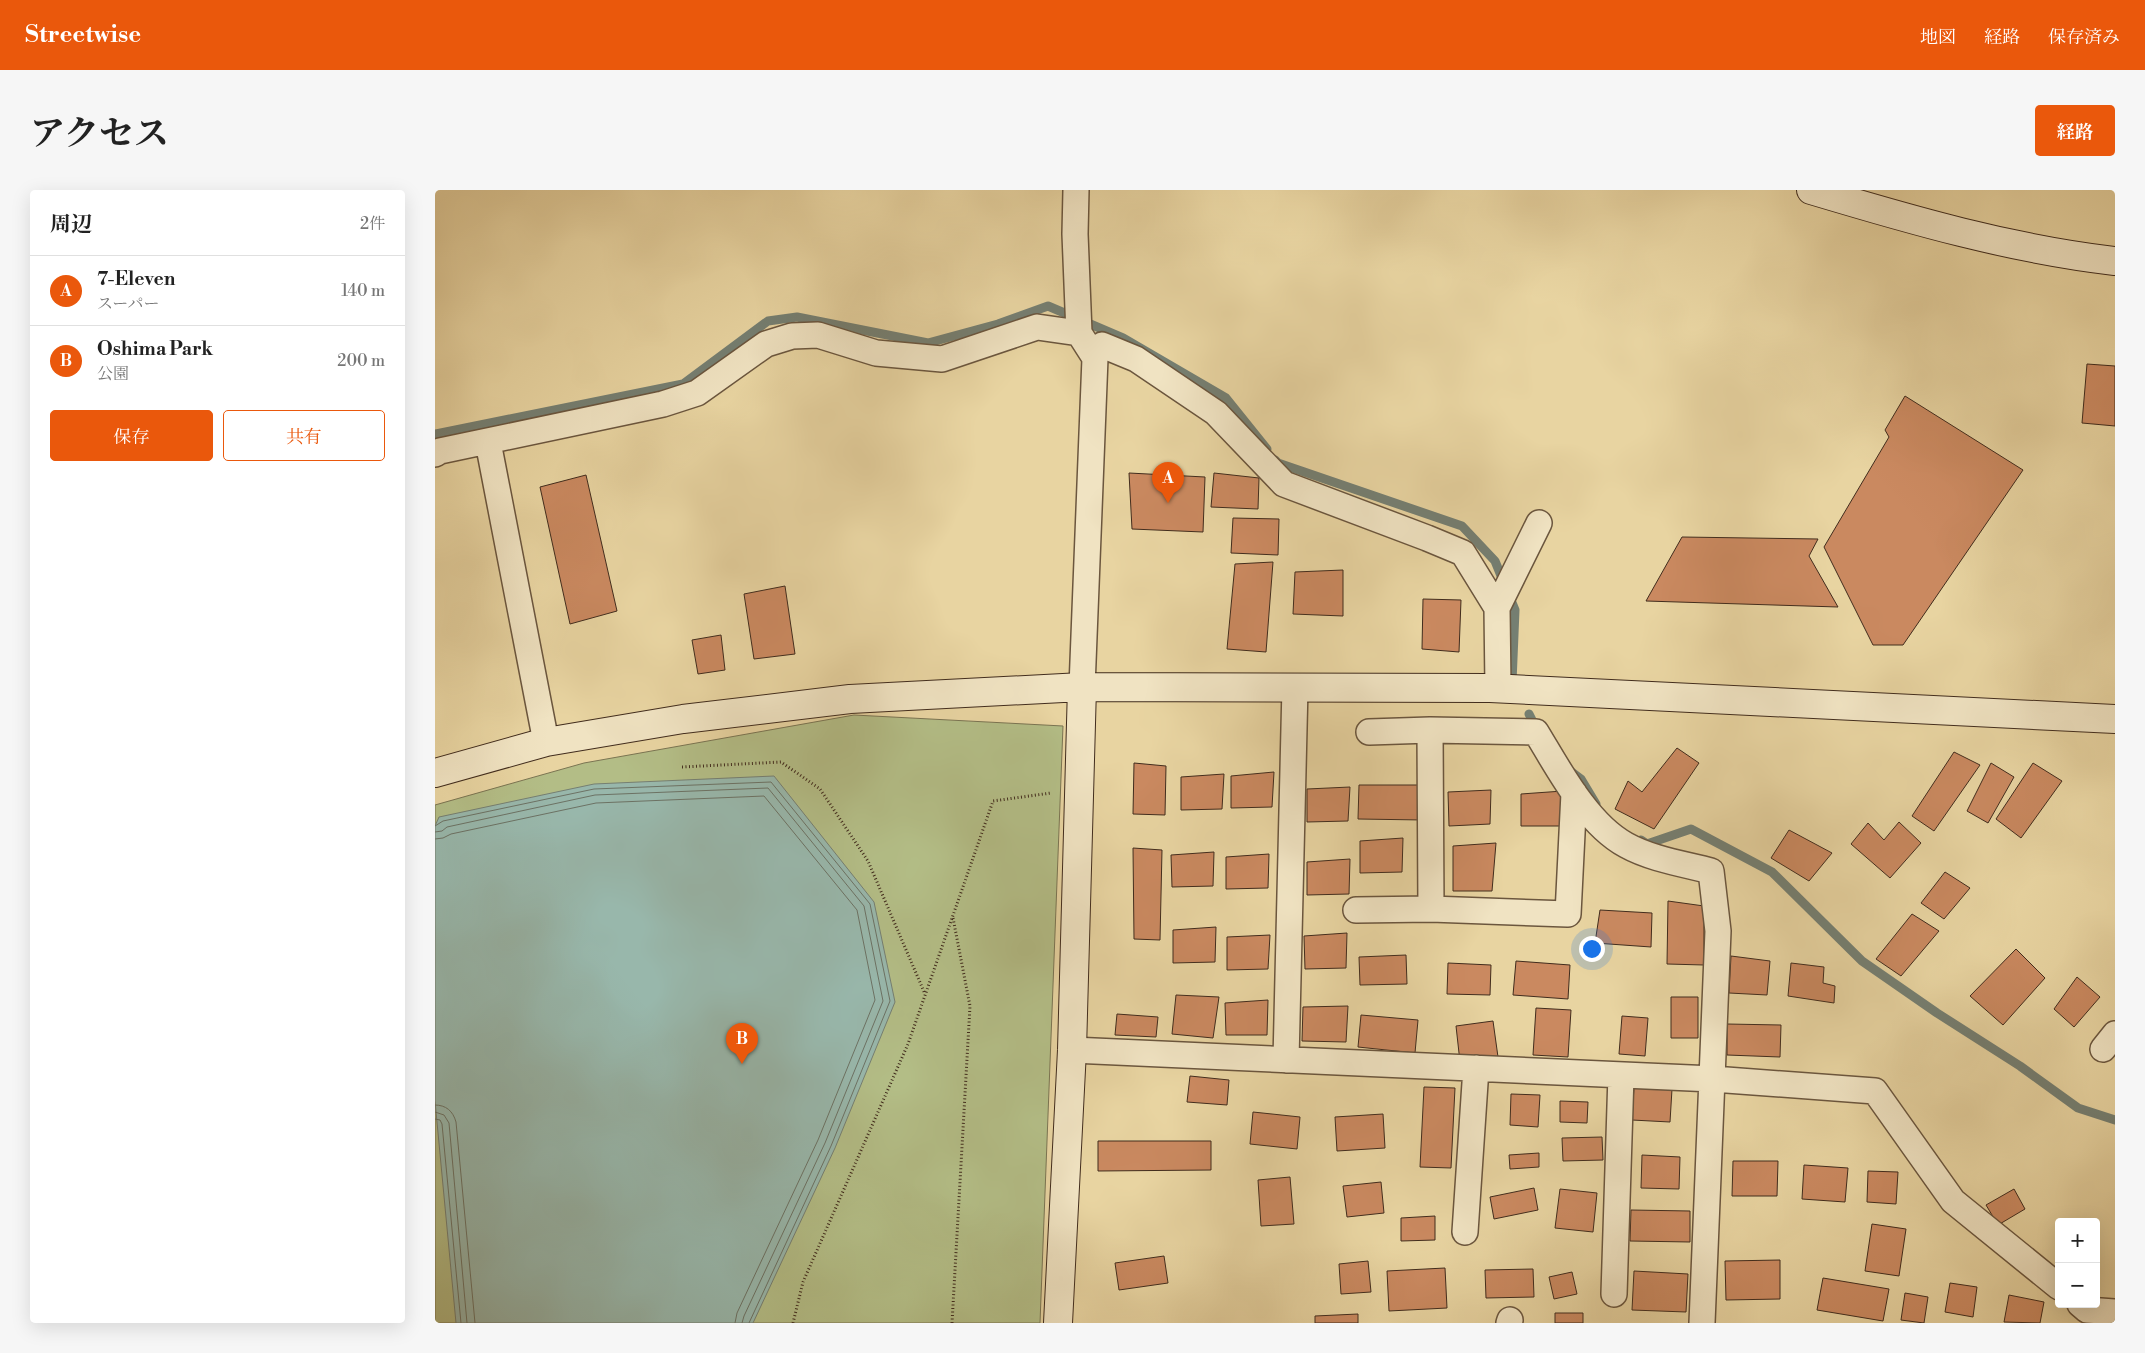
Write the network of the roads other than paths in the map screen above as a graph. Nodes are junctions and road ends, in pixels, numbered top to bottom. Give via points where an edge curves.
1 (1076, 190) edge
2 (1811, 190) edge
3 (2115, 260) edge
4 (1083, 339) junction
5 (488, 442) junction
6 (435, 454) edge
7 (1539, 523) dead end
8 (1497, 607) junction
9 (1082, 687) junction
10 (1295, 687) junction
11 (1498, 688) junction
12 (2115, 719) edge
13 (1430, 730) junction
14 (1369, 732) dead end
15 (546, 742) junction
16 (435, 773) edge
17 (1574, 794) junction
18 (1431, 909) junction
19 (1356, 910) dead end
20 (1072, 1050) junction
21 (1286, 1060) junction
22 (1476, 1068) junction
23 (1621, 1075) junction
24 (1713, 1079) junction
25 (1465, 1232) dead end
26 (2055, 1285) edge
27 (1614, 1294) dead end
28 (2085, 1308) edge
29 (2115, 1312) edge
30 (1058, 1323) edge
31 (1702, 1323) edge

1 - 4 street via 1078,299
2 - 3 street via 1992,241
4 - 5 street via 1037,327 942,359 876,353 818,335 792,336 766,344 697,393 663,404
4 - 8 street via 1137,359 1216,413 1284,484 1463,554
4 - 9 street via 1095,358
5 - 6 street
5 - 15 street
7 - 8 street
8 - 11 street
9 - 10 street
9 - 15 street via 850,699 683,719
9 - 20 street
10 - 11 street
10 - 21 street
11 - 12 street
13 - 14 street
13 - 17 street via 1535,732
13 - 18 street
15 - 16 street
17 - 18 street via 1568,914
17 - 24 street via 1607,831 1626,845 1711,871 1718,931
18 - 19 street
20 - 21 street
20 - 30 street
21 - 22 street
22 - 23 street
22 - 25 street
23 - 24 street
23 - 27 street
24 - 26 street via 1875,1091 1953,1201
24 - 31 street
28 - 29 street

